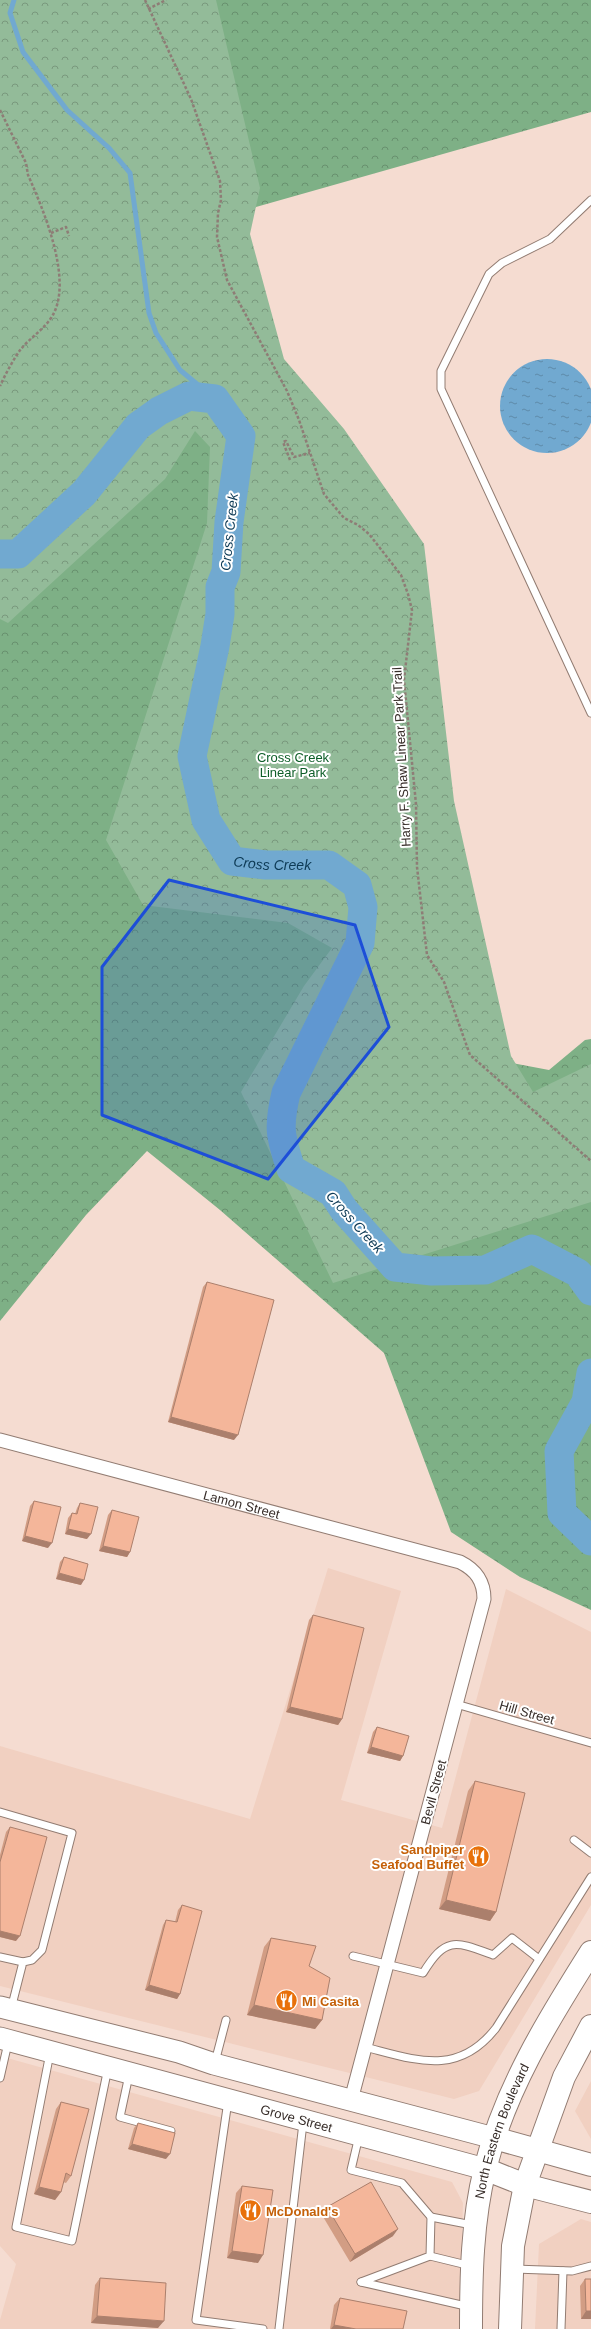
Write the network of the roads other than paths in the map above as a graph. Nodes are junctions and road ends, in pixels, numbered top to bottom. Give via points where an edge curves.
1 (591, 200) edge
2 (591, 713) edge
3 (0, 1440) edge
4 (478, 1576) joint
5 (456, 1704) junction
6 (591, 1743) edge
7 (0, 1812) edge
8 (574, 1840) dead end
9 (591, 1853) edge
10 (591, 1877) edge
11 (591, 1952) edge
12 (353, 1956) dead end
13 (0, 1957) edge
14 (539, 1959) junction
15 (23, 1962) junction
16 (386, 1965) junction
17 (5, 2008) edge
18 (226, 2020) dead end
19 (591, 2026) edge
20 (4, 2039) edge
21 (365, 2046) junction
22 (51, 2051) junction
23 (214, 2064) junction
24 (108, 2067) junction
25 (130, 2073) junction
26 (0, 2078) edge
27 (351, 2100) junction
28 (228, 2101) junction
29 (303, 2121) junction
30 (171, 2131) edge
31 (359, 2136) junction
32 (494, 2138) junction
33 (539, 2151) junction
34 (591, 2165) edge
35 (485, 2169) junction
36 (525, 2185) junction
37 (591, 2202) edge
38 (431, 2217) junction
39 (476, 2225) junction
40 (430, 2256) junction
41 (591, 2266) edge
42 (472, 2267) junction
43 (511, 2269) junction
44 (563, 2271) junction
45 (471, 2307) junction
46 (263, 2329) edge
47 (279, 2329) edge
48 (471, 2329) edge
49 (510, 2329) edge
50 (561, 2329) edge

1 - 2 lane via 550,239 502,264 490,274 441,371 441,389
3 - 4 street, Lamon Street via 460,1562
4 - 5 street, Bevil Street via 484,1587 484,1599
5 - 6 lane, Hill Street
5 - 16 street, Bevil Street
7 - 15 lane via 72,1833 42,1950 32,1960
8 - 9 lane
10 - 14 lane
11 - 32 highway, North Eastern Boulevard via 537,2040 515,2085
12 - 16 lane
13 - 15 lane
14 - 16 lane via 512,1938 493,1955 462,1944 448,1946 434,1954 423,1973
14 - 21 lane via 487,2040 466,2055 452,2060 424,2061
15 - 17 lane
16 - 21 street, Bevil Street
17 - 23 main road via 179,2052
18 - 23 lane
19 - 33 highway via 564,2077
20 - 22 main road, Grove Street
20 - 26 lane
21 - 27 street, Bevil Street
22 - 24 main road, Grove Street
22 - 24 lane via 16,2227 72,2241
23 - 27 main road
24 - 25 main road, Grove Street
25 - 28 main road, Grove Street
25 - 30 lane via 120,2117
27 - 32 main road
28 - 29 main road, Grove Street
28 - 46 lane via 196,2320
29 - 31 main road, Grove Street
29 - 47 lane
31 - 35 main road, Grove Street
31 - 38 lane via 351,2170 402,2183
32 - 33 highway
32 - 35 highway, North Eastern Boulevard
33 - 34 highway
33 - 36 highway
35 - 36 highway, Grove Street
35 - 39 highway, North Eastern Boulevard
36 - 37 highway, Grove Street
36 - 43 highway via 516,2224
38 - 39 lane
38 - 40 lane
39 - 42 highway, North Eastern Boulevard
40 - 42 lane
40 - 45 lane via 361,2282
41 - 44 lane
42 - 45 highway, North Eastern Boulevard
43 - 44 lane
43 - 49 highway
44 - 50 lane
45 - 48 highway, North Eastern Boulevard

